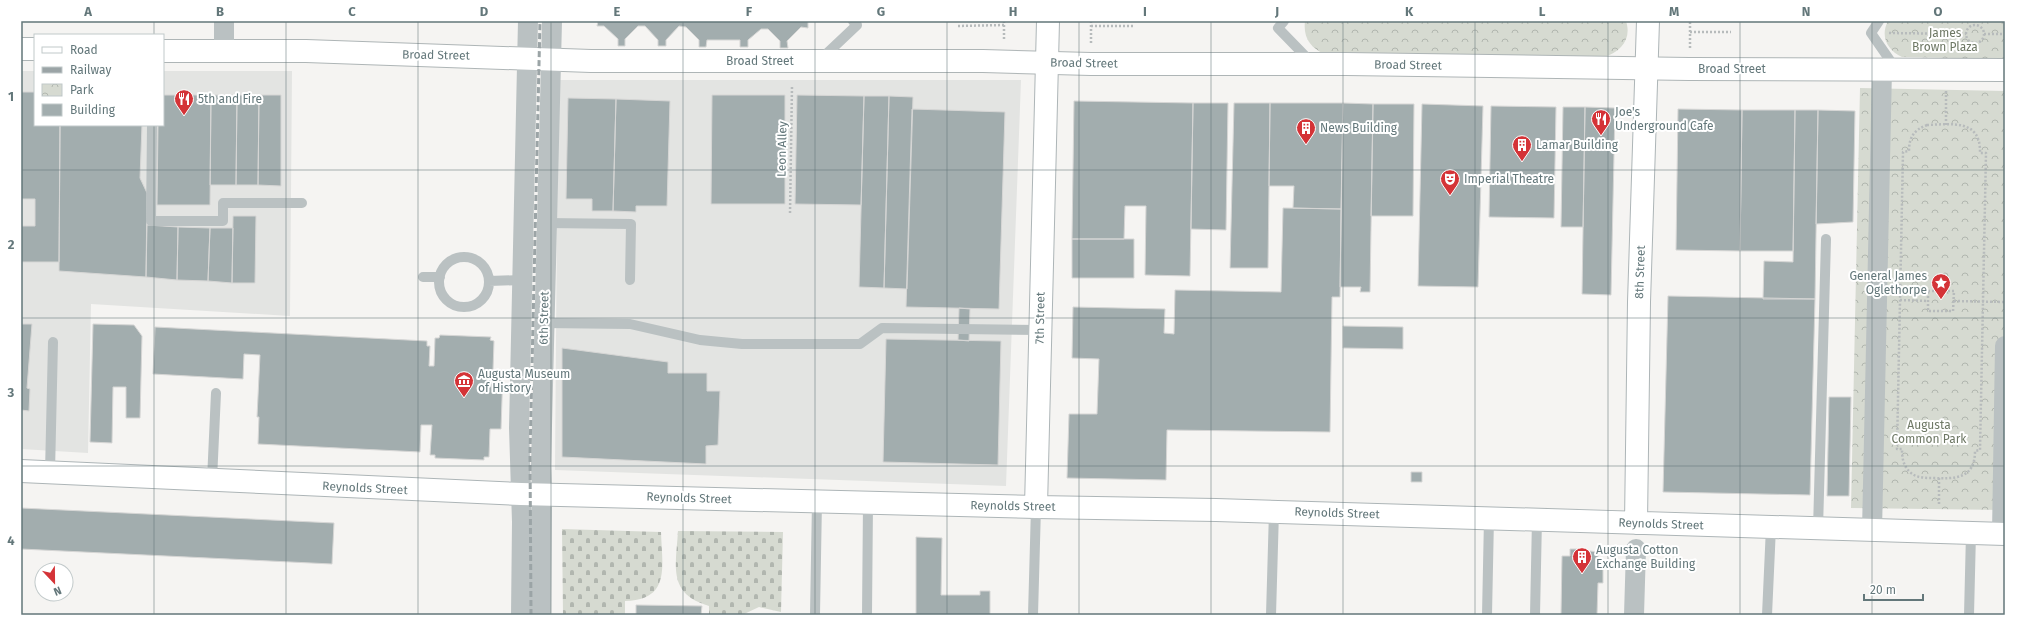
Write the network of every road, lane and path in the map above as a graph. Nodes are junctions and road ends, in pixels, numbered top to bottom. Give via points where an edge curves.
1 (224, 21) edge
2 (528, 21) edge
3 (552, 21) edge
4 (853, 21) edge
5 (1004, 21) edge
6 (1048, 21) edge
7 (1091, 21) edge
8 (1284, 21) edge
9 (1648, 21) edge
10 (1690, 21) edge
11 (1879, 21) edge
12 (1975, 21) edge
13 (1004, 25) junction
14 (1975, 25) junction
15 (958, 26) dead end
16 (1091, 26) junction
17 (1134, 26) dead end
18 (1690, 32) junction
19 (1731, 32) dead end
20 (1871, 33) junction
21 (1966, 34) junction
22 (1984, 34) junction
23 (2005, 34) edge
24 (1004, 44) dead end
25 (21, 49) edge
26 (34, 49) edge
27 (164, 51) edge
28 (224, 51) junction
29 (1091, 51) dead end
30 (1690, 51) dead end
31 (526, 58) junction
32 (551, 59) junction
33 (819, 61) junction
34 (1047, 62) junction
35 (1313, 64) junction
36 (1647, 68) junction
37 (1889, 69) junction
38 (1946, 70) junction
39 (2005, 70) edge
40 (792, 86) dead end
41 (1946, 124) junction
42 (152, 126) edge
43 (302, 203) dead end
44 (790, 214) dead end
45 (546, 223) junction
46 (1826, 239) dead end
47 (423, 277) dead end
48 (440, 277) junction
49 (522, 280) junction
50 (630, 280) dead end
51 (489, 281) junction
52 (1954, 301) junction
53 (1982, 302) junction
54 (2005, 302) edge
55 (544, 323) junction
56 (1040, 330) junction
57 (52, 342) dead end
58 (2005, 346) edge
59 (216, 393) dead end
60 (21, 470) edge
61 (50, 472) junction
62 (1939, 478) junction
63 (212, 480) junction
64 (521, 494) junction
65 (542, 494) junction
66 (817, 501) junction
67 (868, 503) junction
68 (1939, 504) dead end
69 (1036, 507) junction
70 (1274, 511) junction
71 (1489, 518) junction
72 (1537, 519) junction
73 (1636, 523) junction
74 (1771, 528) junction
75 (1818, 529) junction
76 (1872, 530) junction
77 (1971, 533) junction
78 (2003, 534) edge
79 (1636, 549) dead end
80 (522, 615) edge
81 (541, 615) edge
82 (815, 615) edge
83 (867, 615) edge
84 (1033, 615) edge
85 (1271, 615) edge
86 (1487, 615) edge
87 (1535, 615) edge
88 (1634, 615) edge
89 (1767, 615) edge
90 (1969, 615) edge

1 - 28 street
2 - 31 street, 6th Street
3 - 32 street, 6th Street
4 - 33 lane via 857,25
5 - 13 path
6 - 34 main road, 7th Street
7 - 16 path
8 - 35 lane via 1278,28
9 - 36 main road, 8th Street
10 - 18 path
11 - 20 lane
12 - 14 path
13 - 15 path
13 - 24 path
14 - 21 path via 1971,25
14 - 22 path via 1983,30
16 - 17 path
16 - 29 path
18 - 19 path
18 - 30 path
20 - 21 path
20 - 37 lane
21 - 22 path via 1966,38 1971,42 1979,42 1984,38
22 - 23 path
25 - 26 main road
27 - 28 main road, Broad Street
28 - 31 main road, Broad Street
31 - 32 main road, Broad Street
31 - 49 street, 6th Street
32 - 33 main road, Broad Street
32 - 45 street, 6th Street
33 - 34 main road, Broad Street
34 - 35 main road, Broad Street
34 - 56 main road, 7th Street
35 - 36 main road, Broad Street
36 - 37 main road, Broad Street
36 - 73 main road, 8th Street via 1639,302
37 - 38 main road, Broad Street
37 - 76 street
38 - 39 main road, Broad Street
38 - 41 path
40 - 44 path, Leon Alley
41 - 53 path via 1973,130 1979,139 1980,153 1986,153
41 - 62 path via 1927,125 1916,131 1910,140 1909,151 1903,152 1899,300 1897,449 1902,449 1904,463 1910,473 1920,477
42 - 43 lane via 151,221 223,221 223,203
45 - 50 lane via 631,224
45 - 55 street, 6th Street
46 - 75 lane
47 - 48 lane
48 - 51 lane via 451,260 468,257 483,265
48 - 51 lane via 441,291 445,298 450,303 465,307 473,305 485,296
49 - 51 lane
49 - 64 street, 6th Street via 519,428
52 - 52 path via 1954,291 1928,291 1928,311 1954,311
52 - 53 path
53 - 54 path
53 - 62 path via 1980,450 1975,451 1974,462 1965,474 1954,478
55 - 56 lane via 630,324 700,340 742,344 860,344 882,328
55 - 65 street, 6th Street
56 - 69 main road, 7th Street
57 - 61 lane
58 - 78 street
59 - 63 lane
60 - 61 main road, Reynolds Street
61 - 63 main road, Reynolds Street
62 - 68 path
63 - 64 main road, Reynolds Street
64 - 65 main road, Reynolds Street
64 - 80 street, 6th Street
65 - 66 main road, Reynolds Street
65 - 81 street, 6th Street
66 - 67 main road, Reynolds Street
66 - 82 lane
67 - 69 main road, Reynolds Street
67 - 83 lane
69 - 70 main road, Reynolds Street
69 - 84 lane, 7th Street
70 - 71 main road, Reynolds Street
70 - 85 lane
71 - 72 main road, Reynolds Street
71 - 86 lane
72 - 73 main road, Reynolds Street
72 - 87 lane
73 - 74 main road, Reynolds Street
74 - 75 main road, Reynolds Street
74 - 89 lane
75 - 76 main road, Reynolds Street
76 - 77 main road, Reynolds Street
77 - 78 main road, Reynolds Street
77 - 90 lane
79 - 88 street

